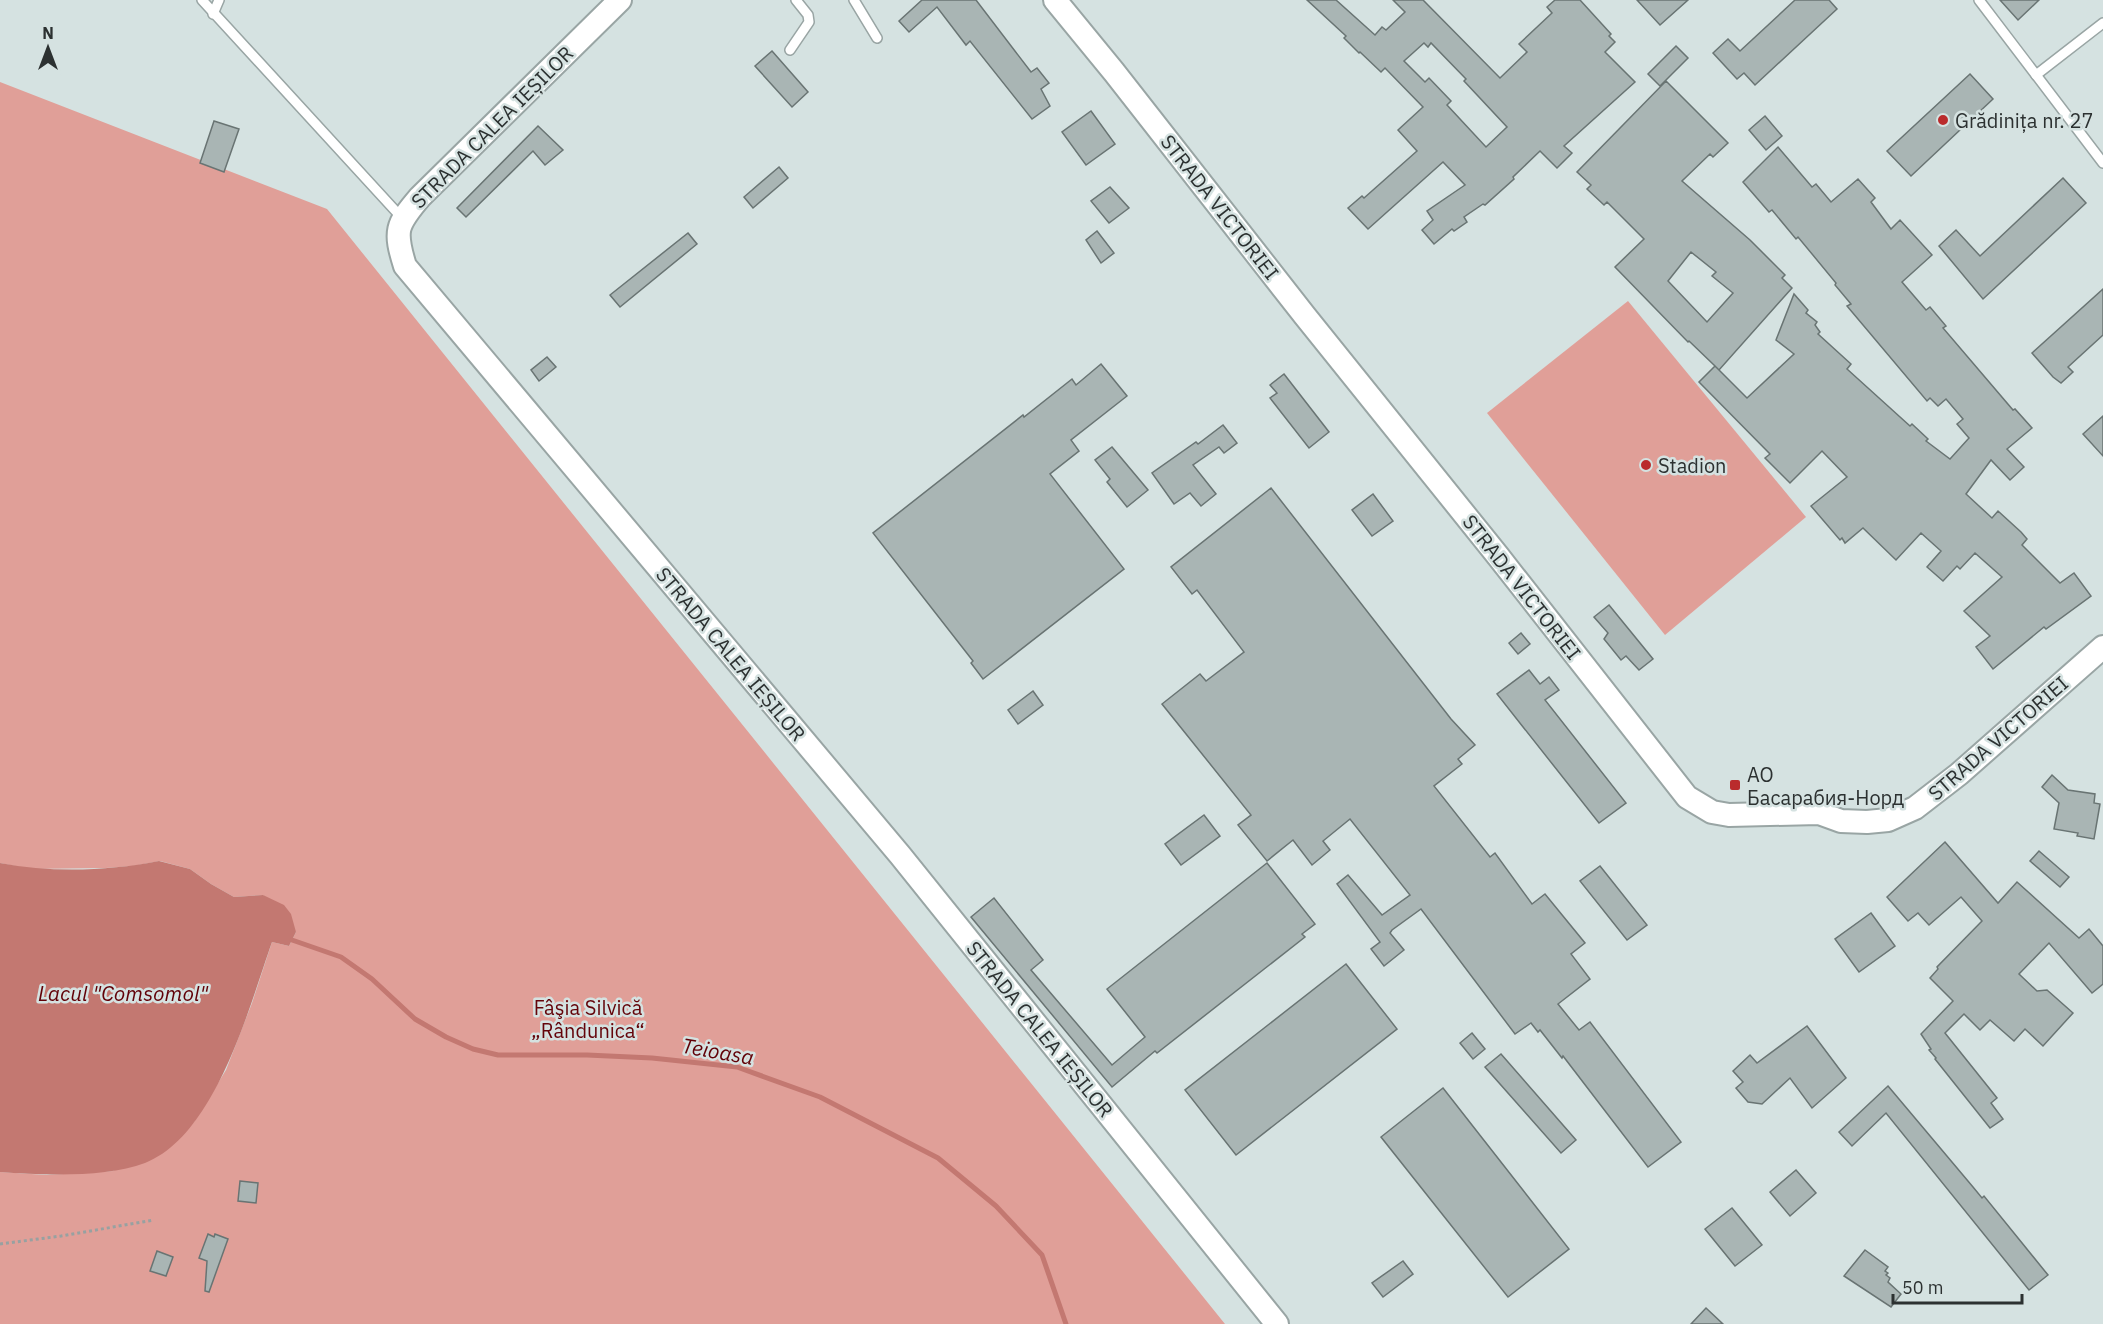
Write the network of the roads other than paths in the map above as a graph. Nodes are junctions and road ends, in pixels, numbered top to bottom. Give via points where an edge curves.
1 (202, 0) edge
2 (219, 0) edge
3 (620, 0) edge
4 (795, 0) edge
5 (854, 0) edge
6 (1054, 0) edge
7 (1979, 0) edge
8 (213, 14) junction
9 (2103, 23) edge
10 (877, 38) dead end
11 (790, 50) dead end
12 (2036, 75) junction
13 (2103, 163) edge
14 (402, 218) junction
15 (2103, 647) edge
16 (1277, 1324) edge

1 - 8 lane
2 - 8 lane
3 - 14 street, STRADA CALEA IEȘILOR
4 - 11 lane via 809,22
5 - 10 lane
6 - 15 street, STRADA VICTORIEI via 1687,797 1700,806 1729,815 1819,813 1841,821 1867,822 1895,818 1915,808 1959,774
7 - 12 lane
8 - 14 lane
9 - 12 lane
12 - 13 lane
14 - 16 street, STRADA CALEA IEȘILOR via 397,240 405,266 900,855

